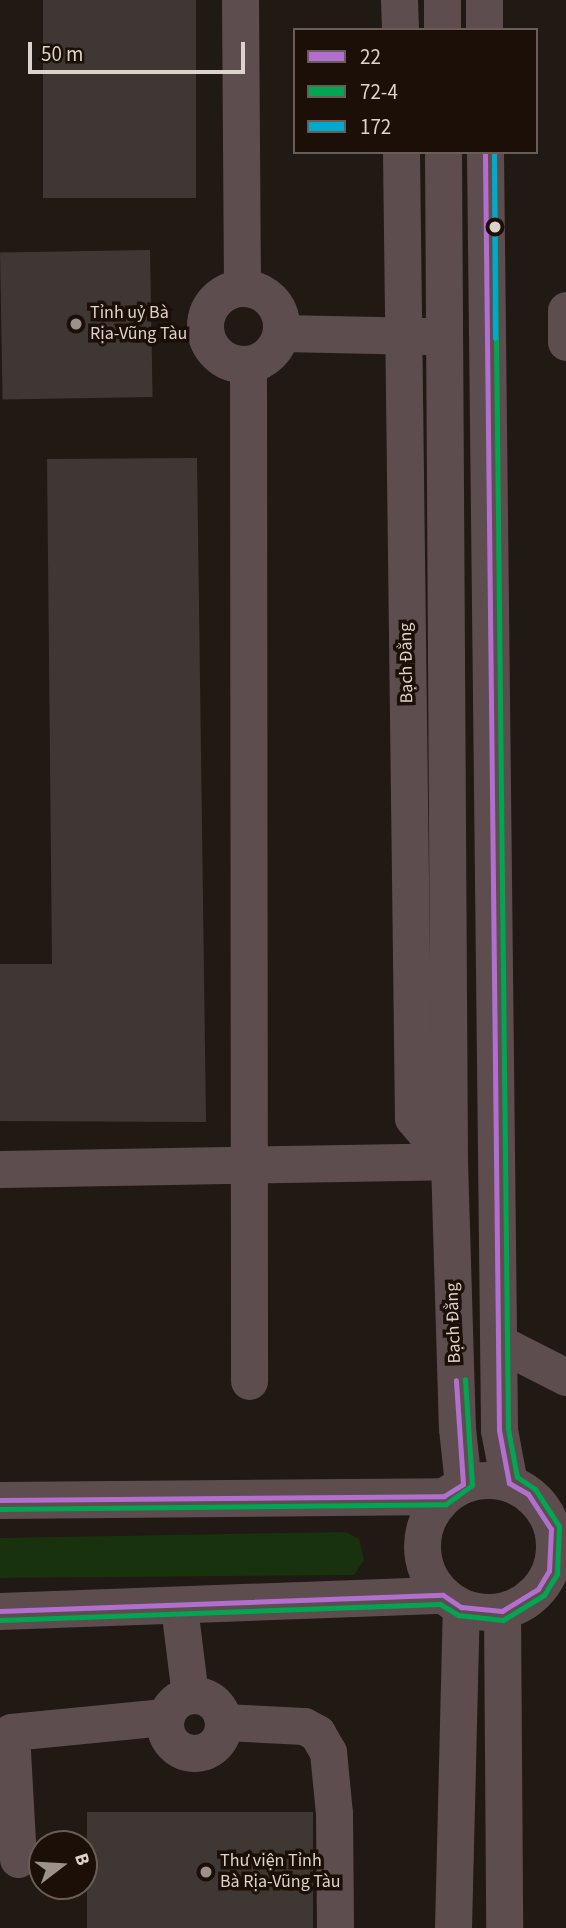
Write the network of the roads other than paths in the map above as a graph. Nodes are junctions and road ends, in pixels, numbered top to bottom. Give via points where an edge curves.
1 (240, 0) edge
2 (399, 0) edge
3 (442, 0) edge
4 (484, 0) edge
5 (400, 28) edge
6 (442, 28) edge
7 (484, 28) edge
8 (401, 154) edge
9 (443, 154) edge
10 (485, 154) edge
11 (242, 288) junction
12 (566, 310) edge
13 (281, 333) junction
14 (402, 335) junction
15 (444, 336) junction
16 (486, 338) junction
17 (566, 342) edge
18 (248, 365) junction
19 (449, 1161) junction
20 (248, 1165) junction
21 (0, 1169) edge
22 (499, 1343) junction
23 (566, 1377) edge
24 (249, 1381) dead end
25 (518, 1488) junction
26 (454, 1490) junction
27 (566, 1495) edge
28 (0, 1500) edge
29 (452, 1601) junction
30 (566, 1601) edge
31 (179, 1607) junction
32 (512, 1607) junction
33 (0, 1611) edge
34 (177, 1706) junction
35 (223, 1722) junction
36 (18, 1859) dead end
37 (335, 1928) edge
38 (453, 1928) edge
39 (505, 1928) edge

1 - 11 street
2 - 5 street
3 - 6 street
4 - 7 street
8 - 14 street, Bạch Đằng
9 - 15 street, Bạch Đằng
10 - 16 street
11 - 13 street via 258,290 271,301 280,316
11 - 18 street via 224,293 212,304 205,320 206,337 215,352 229,362
12 - 17 street
13 - 14 street
13 - 18 street via 275,349
14 - 15 street
14 - 19 street, Bạch Đằng via 413,1118
15 - 16 street
15 - 19 street, Bạch Đằng
16 - 22 street
18 - 20 street
19 - 20 street
19 - 26 street, Bạch Đằng via 457,1428
20 - 21 street
20 - 24 street
22 - 23 street
22 - 25 street via 499,1430
25 - 26 street via 486,1480
25 - 27 street
25 - 32 street via 551,1529 554,1550 544,1580
26 - 28 street
26 - 29 street via 430,1513 422,1556 429,1578
29 - 31 street
29 - 32 street
29 - 38 street
30 - 32 street
31 - 33 street
31 - 34 street
32 - 39 street
34 - 35 street via 214,1704
34 - 35 street via 173,1745 193,1754 214,1746
34 - 36 street via 11,1732
35 - 37 street via 304,1726 317,1734 328,1752 334,1813

